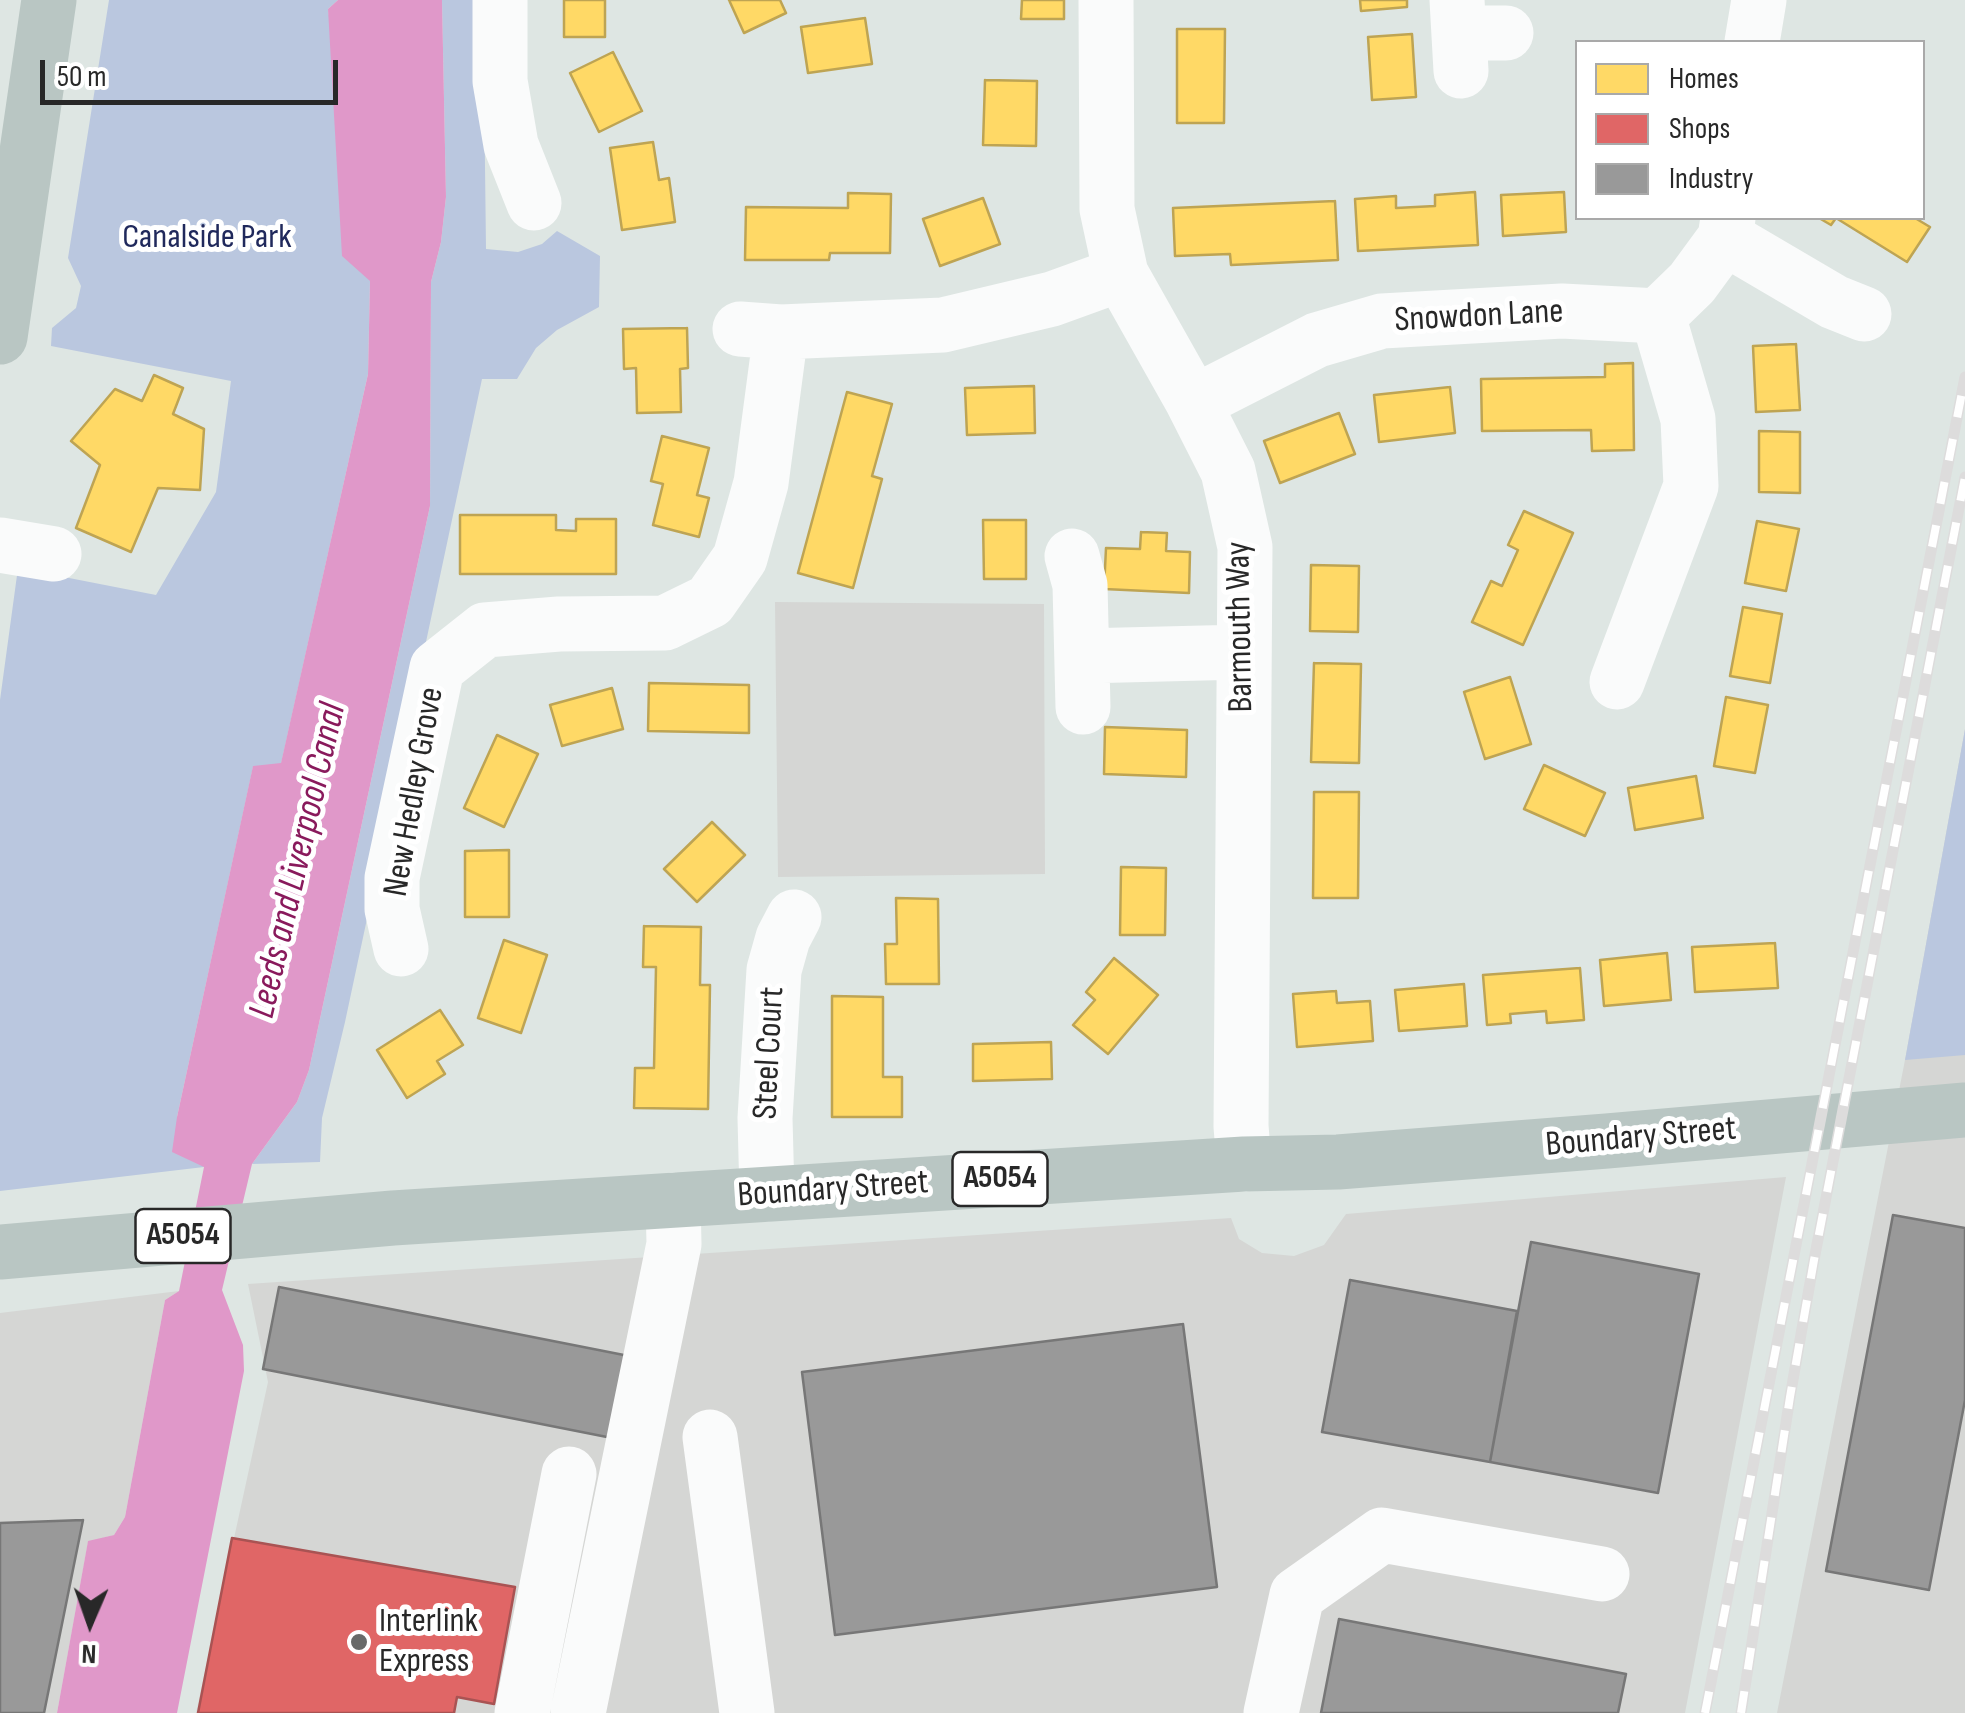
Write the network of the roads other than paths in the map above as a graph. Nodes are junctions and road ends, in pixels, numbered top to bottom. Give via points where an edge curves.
1 (49, 0) edge
2 (500, 0) edge
3 (1106, 0) edge
4 (1758, 0) edge
5 (1752, 40) edge
6 (534, 203) dead end
7 (1726, 228) edge
8 (1121, 274) junction
9 (1864, 314) dead end
10 (1658, 316) junction
11 (0, 337) edge
12 (1192, 400) junction
13 (0, 545) edge
14 (54, 554) dead end
15 (1072, 556) dead end
16 (1244, 652) junction
17 (1617, 682) dead end
18 (794, 917) dead end
19 (400, 950) dead end
20 (1965, 1110) edge
21 (1244, 1164) junction
22 (766, 1194) junction
23 (673, 1200) junction
24 (0, 1252) edge
25 (710, 1437) dead end
26 (569, 1474) dead end
27 (1602, 1574) dead end
28 (522, 1713) edge
29 (578, 1713) edge
30 (746, 1713) edge
31 (1271, 1713) edge

1 - 11 main road
2 - 6 street via 500,80 511,145
3 - 8 street, Barmouth Way via 1107,209
4 - 5 street
7 - 9 street via 1834,302
7 - 10 street via 1692,283
8 - 12 street, Barmouth Way
8 - 19 street, New Hedley Grove via 943,326 761,330 761,484 740,558 710,601 664,622 484,630 437,668 392,878
10 - 12 street, Snowdon Lane via 1562,311 1382,321 1317,340
10 - 17 street via 1688,419 1691,486
12 - 16 street, Barmouth Way via 1228,471 1244,547
13 - 14 street
15 - 16 street via 1080,586 1082,682
16 - 21 street, Barmouth Way
18 - 22 street, Steel Court via 774,970
20 - 21 main road, Boundary Street / A5054 via 1338,1162
21 - 22 main road, Boundary Street / A5054
22 - 23 main road, Boundary Street / A5054
23 - 24 main road, Boundary Street / A5054
23 - 29 street via 674,1244
25 - 30 street
26 - 28 street
27 - 31 street via 1382,1534 1296,1595

